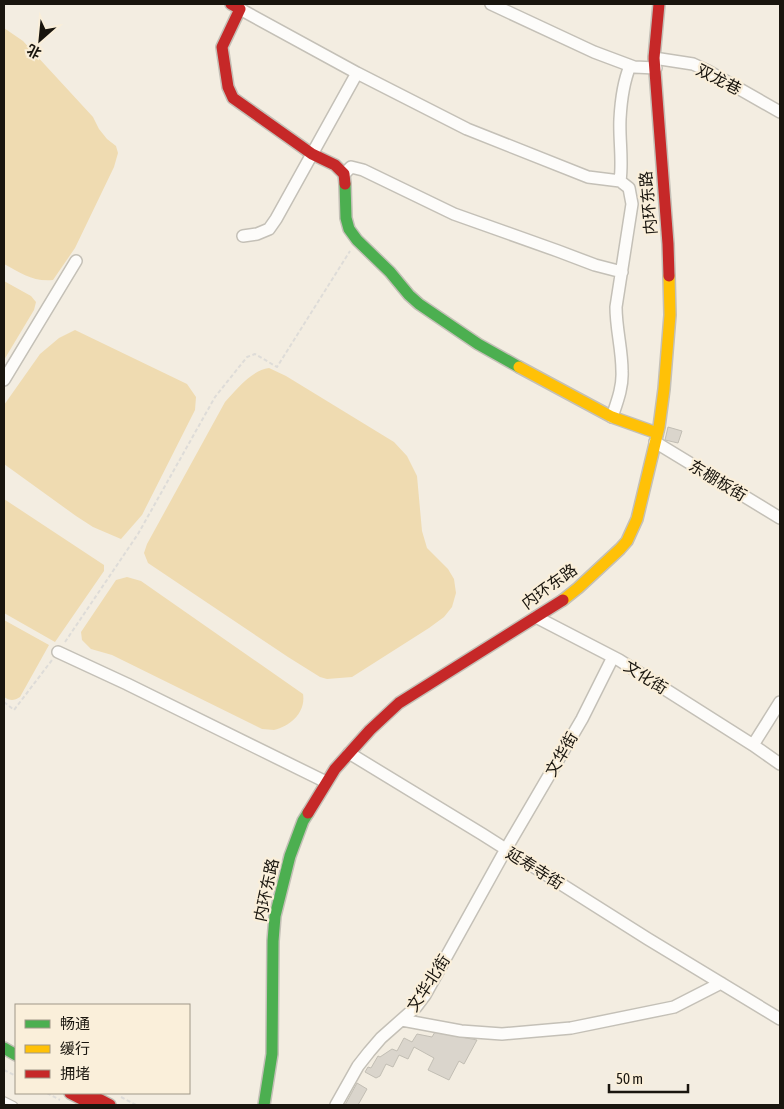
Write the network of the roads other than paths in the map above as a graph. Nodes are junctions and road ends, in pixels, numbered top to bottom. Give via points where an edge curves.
1 (491, 4) edge
2 (659, 4) edge
3 (235, 6) edge
4 (655, 63) junction
5 (630, 66) junction
6 (357, 73) junction
7 (780, 112) edge
8 (312, 154) junction
9 (344, 174) junction
10 (620, 181) junction
11 (243, 236) dead end
12 (76, 261) dead end
13 (622, 272) junction
14 (4, 380) edge
15 (612, 418) junction
16 (656, 437) junction
17 (780, 518) edge
18 (536, 617) junction
19 (58, 652) road end
20 (613, 657) junction
21 (780, 702) edge
22 (753, 745) junction
23 (349, 753) junction
24 (780, 764) edge
25 (326, 782) junction
26 (506, 849) junction
27 (721, 983) junction
28 (780, 1019) edge
29 (402, 1020) junction
30 (4, 1048) edge
31 (15, 1054) edge
32 (72, 1094) edge
33 (89, 1094) edge
34 (4, 1100) edge
35 (12, 1105) edge
36 (93, 1105) edge
37 (110, 1105) edge
38 (264, 1105) edge
39 (336, 1105) edge

1 - 5 street, 双龙巷
2 - 4 street, 内环东路
3 - 6 street
3 - 8 street via 222,46 228,87 233,98
4 - 5 street, 双龙巷
4 - 7 street, 双龙巷 via 693,64
4 - 16 street, 内环东路 via 670,315
5 - 10 street via 624,82 620,119
6 - 8 street
6 - 10 street via 467,129 588,177
8 - 9 street via 335,165
8 - 11 street via 269,229
9 - 13 street via 351,168 363,170 454,214
9 - 15 street via 349,229 408,295 478,344
10 - 13 street via 629,188 632,204
12 - 14 street
13 - 15 street via 616,321 622,358 622,385
15 - 16 street
16 - 17 street, 东棚板街
16 - 18 street, 内环东路 via 636,519 627,541 578,588
18 - 20 street, 文化街
18 - 23 street, 内环东路 via 399,703
19 - 25 street
20 - 22 street, 文化街
20 - 26 street, 文华街 via 582,719
21 - 22 street
22 - 24 street, 文化街
23 - 25 street, 内环东路
23 - 26 street, 延寿寺街
25 - 38 street, 内环东路 via 303,821 275,916 272,1054
26 - 27 street, 延寿寺街
26 - 29 street, 文华北街 via 424,995
27 - 28 street, 延寿寺街
27 - 29 street via 674,1007 571,1028 502,1034 461,1031
29 - 39 street, 文华北街 via 381,1038 358,1066
30 - 31 street
32 - 36 street
33 - 37 street
34 - 35 lane

